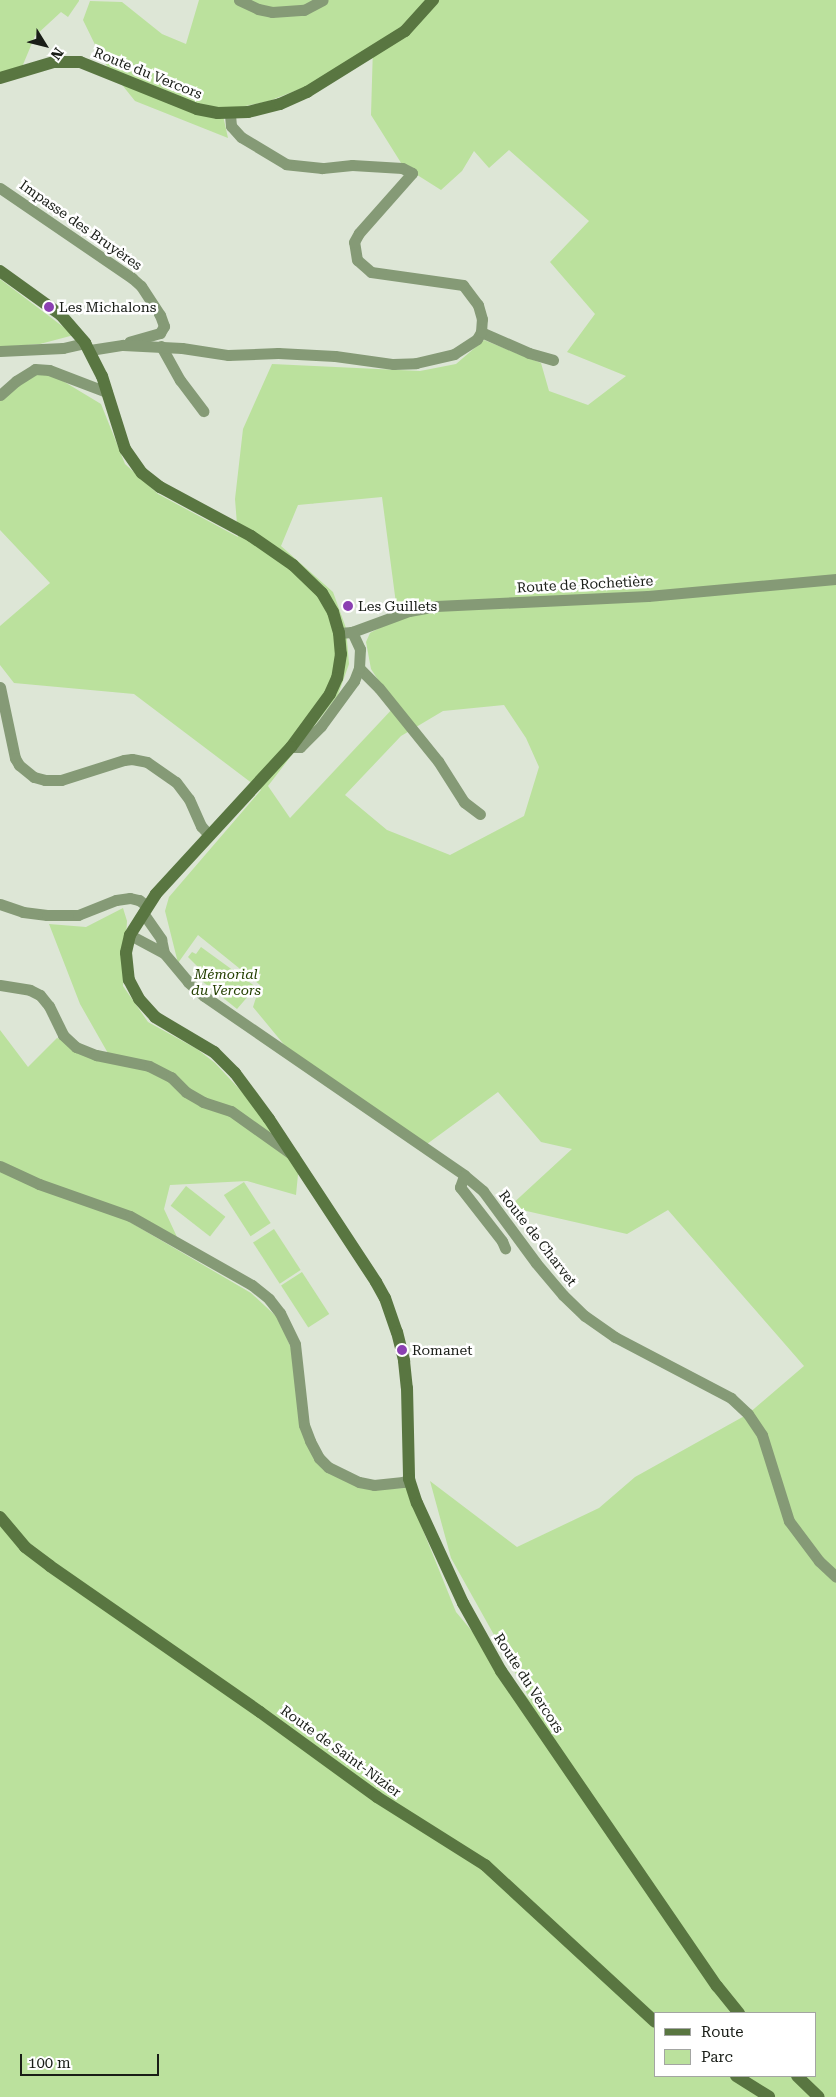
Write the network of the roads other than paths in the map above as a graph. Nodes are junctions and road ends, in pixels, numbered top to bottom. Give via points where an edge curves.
1 (240, 0) edge
2 (323, 0) edge
3 (433, 0) edge
4 (0, 78) edge
5 (230, 114) junction
6 (0, 188) edge
7 (0, 271) edge
8 (481, 332) junction
9 (123, 345) junction
10 (87, 346) junction
11 (161, 346) junction
12 (0, 351) edge
13 (553, 360) dead end
14 (106, 392) junction
15 (0, 395) edge
16 (203, 411) dead end
17 (836, 579) edge
18 (345, 633) junction
19 (359, 668) junction
20 (0, 687) edge
21 (291, 747) junction
22 (480, 814) dead end
23 (209, 835) junction
24 (0, 904) edge
25 (145, 910) junction
26 (130, 935) junction
27 (164, 953) junction
28 (0, 985) edge
29 (291, 1154) junction
30 (0, 1166) edge
31 (464, 1176) junction
32 (505, 1248) dead end
33 (409, 1479) junction
34 (0, 1517) edge
35 (836, 1577) edge
36 (738, 2012) edge
37 (654, 2021) edge
38 (738, 2077) edge
39 (798, 2077) edge
40 (769, 2097) edge
41 (819, 2097) edge

1 - 2 street via 272,12 304,10
3 - 5 main road, Route du Vercors via 405,31 307,92 265,109
4 - 5 main road, Route du Vercors via 54,62 80,62 197,109
5 - 8 street via 231,126 241,137 286,164 322,168 352,165 402,168 412,173 359,233 354,242 358,260 371,272 463,285 478,305
6 - 9 street, Impasse des Bruyères via 141,286 164,326 160,333
7 - 10 main road via 61,315
8 - 11 street via 477,339 454,354 416,363 394,364 335,356 228,355
8 - 13 street
9 - 10 street
9 - 11 street
10 - 12 street
10 - 14 main road
11 - 16 street
14 - 15 street via 49,370 35,369
14 - 18 main road via 125,449 142,473 160,487 251,536 293,565 326,598
17 - 18 street, Route de Rochetière via 648,596 436,606
18 - 19 street via 360,649
18 - 21 main road via 334,686
19 - 21 street via 347,693 321,726 300,747
19 - 22 street via 438,761 464,802
20 - 23 street via 16,758 19,765 34,777 61,780 124,760 147,762 176,782 190,799 201,826
21 - 23 main road
23 - 25 main road
24 - 25 street via 23,912 78,914 130,898 139,900
25 - 26 main road
25 - 27 street, Route de Charvet via 161,939
26 - 27 street, Route de Charvet
26 - 29 main road, Route du Vercors via 127,971 139,999 155,1017 214,1052 228,1065
27 - 31 street, Route de Charvet via 204,996
28 - 29 street via 40,995 63,1035 76,1047 96,1056 149,1066 171,1077 194,1097 231,1110
29 - 33 main road, Route du Vercors via 385,1298 404,1361
30 - 33 street via 39,1184 130,1216 252,1285 280,1313 296,1344 304,1425 319,1458 328,1467 359,1482 374,1485
31 - 32 street via 460,1187
31 - 35 street, Route de Charvet via 483,1191 536,1263 585,1316 615,1337 730,1398 748,1414 762,1434 789,1521 819,1561
33 - 36 main road, Route du Vercors via 463,1603 496,1663 717,1986
34 - 37 main road, Route de Saint-Nizier via 25,1547 50,1566 377,1797 485,1865
38 - 40 main road
39 - 41 main road

